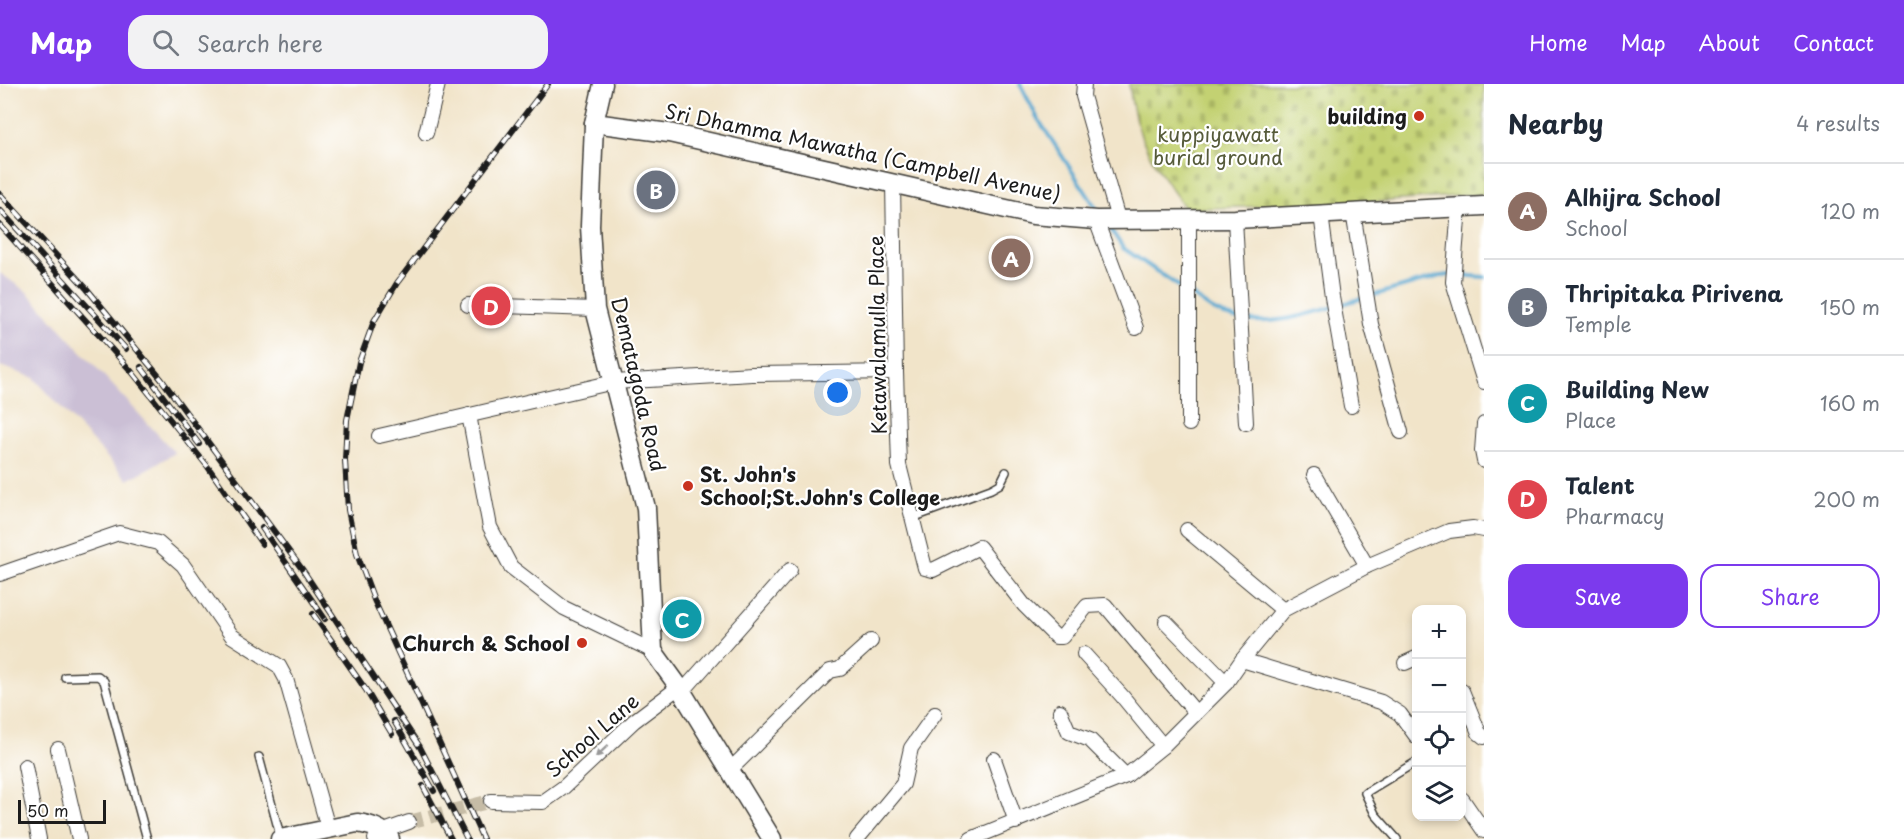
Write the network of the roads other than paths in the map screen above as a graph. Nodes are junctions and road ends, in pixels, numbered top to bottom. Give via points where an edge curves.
1 (438, 84) edge
2 (603, 84) edge
3 (1084, 84) edge
4 (594, 123) junction
5 (426, 133) dead end
6 (893, 182) junction
7 (1484, 206) edge
8 (1459, 207) junction
9 (1353, 212) junction
10 (1321, 214) junction
11 (1105, 219) junction
12 (1189, 219) junction
13 (1235, 219) junction
14 (468, 305) dead end
15 (595, 309) junction
16 (1136, 328) dead end
17 (896, 372) junction
18 (614, 382) junction
19 (1484, 382) edge
20 (1351, 406) dead end
21 (469, 415) junction
22 (1246, 423) dead end
23 (1189, 424) dead end
24 (1484, 424) edge
25 (1401, 432) dead end
26 (379, 436) dead end
27 (1484, 461) edge
28 (1006, 472) dead end
29 (1314, 475) dead end
30 (912, 518) junction
31 (1187, 530) dead end
32 (1484, 530) edge
33 (1367, 566) junction
34 (790, 570) dead end
35 (0, 574) edge
36 (1283, 610) junction
37 (1166, 622) dead end
38 (871, 641) dead end
39 (653, 651) junction
40 (1084, 654) dead end
41 (1242, 660) junction
42 (65, 677) dead end
43 (1226, 683) junction
44 (681, 689) junction
45 (1466, 703) edge
46 (1060, 711) dead end
47 (1196, 713) junction
48 (935, 714) dead end
49 (1412, 730) edge
50 (1484, 737) edge
51 (1163, 746) junction
52 (58, 749) dead end
53 (259, 757) dead end
54 (994, 759) dead end
55 (1412, 765) edge
56 (25, 766) dead end
57 (730, 770) junction
58 (1126, 776) junction
59 (491, 801) tunnel mouth
60 (1466, 806) edge
61 (409, 822) tunnel mouth
62 (1016, 822) junction
63 (1484, 831) edge
64 (363, 834) edge
65 (39, 839) edge
66 (79, 839) edge
67 (147, 839) edge
68 (280, 839) edge
69 (772, 839) edge
70 (857, 839) edge
71 (971, 839) edge
72 (1396, 839) edge

1 - 5 street
2 - 4 main road, Dematagoda Road
3 - 11 street
4 - 6 main road, Sri Dhamma Mawatha (Campbell Avenue) via 669,133
4 - 15 main road, Dematagoda Road via 590,226
6 - 11 main road, Sri Dhamma Mawatha (Campbell Avenue) via 1034,215
6 - 17 street, Ketawalamulla Place
7 - 8 main road, Sri Dhamma Mawatha (Campbell Avenue)
8 - 9 main road, Sri Dhamma Mawatha (Campbell Avenue)
8 - 19 street via 1453,276
9 - 10 main road, Sri Dhamma Mawatha (Campbell Avenue)
9 - 25 street via 1371,324
10 - 13 main road, Sri Dhamma Mawatha (Campbell Avenue)
10 - 20 street
11 - 12 main road, Sri Dhamma Mawatha (Campbell Avenue)
11 - 16 street
12 - 13 main road, Sri Dhamma Mawatha (Campbell Avenue)
12 - 23 street
13 - 22 street
14 - 15 street
15 - 18 main road, Dematagoda Road
17 - 18 street via 752,374
17 - 30 street, Ketawalamulla Place via 899,465
18 - 21 street
18 - 39 main road, Dematagoda Road via 646,508
21 - 26 street
21 - 39 street via 490,527 511,567 564,608
24 - 27 street
28 - 30 lane via 1000,484 991,489
29 - 33 street
30 - 47 street, Ketawalamulla Place via 925,568 933,570 979,547 1024,605 1056,637 1062,637 1087,606 1105,605
31 - 36 street
32 - 33 street via 1449,531
33 - 36 street
34 - 44 street, School Lane
35 - 64 street via 119,533 158,543 183,565 232,636 279,666
36 - 41 street
37 - 43 street
38 - 57 street via 840,669 830,671
39 - 44 main road
40 - 51 street
41 - 43 street
41 - 49 street via 1381,702 1400,714
42 - 67 lane via 98,676 104,681
43 - 47 street
44 - 57 main road
44 -> 59 street, School Lane via 634,722 543,802
45 - 50 street
46 - 58 street via 1069,732 1090,740
47 - 51 street
48 - 70 street via 911,748 903,784
51 - 58 street
52 - 66 street
53 - 68 lane
54 - 62 street
55 - 72 lane via 1365,794 1375,814
56 - 65 street
57 - 69 main road
58 - 62 street
60 - 63 street
61 - 64 street
62 - 71 street
64 - 68 main road

